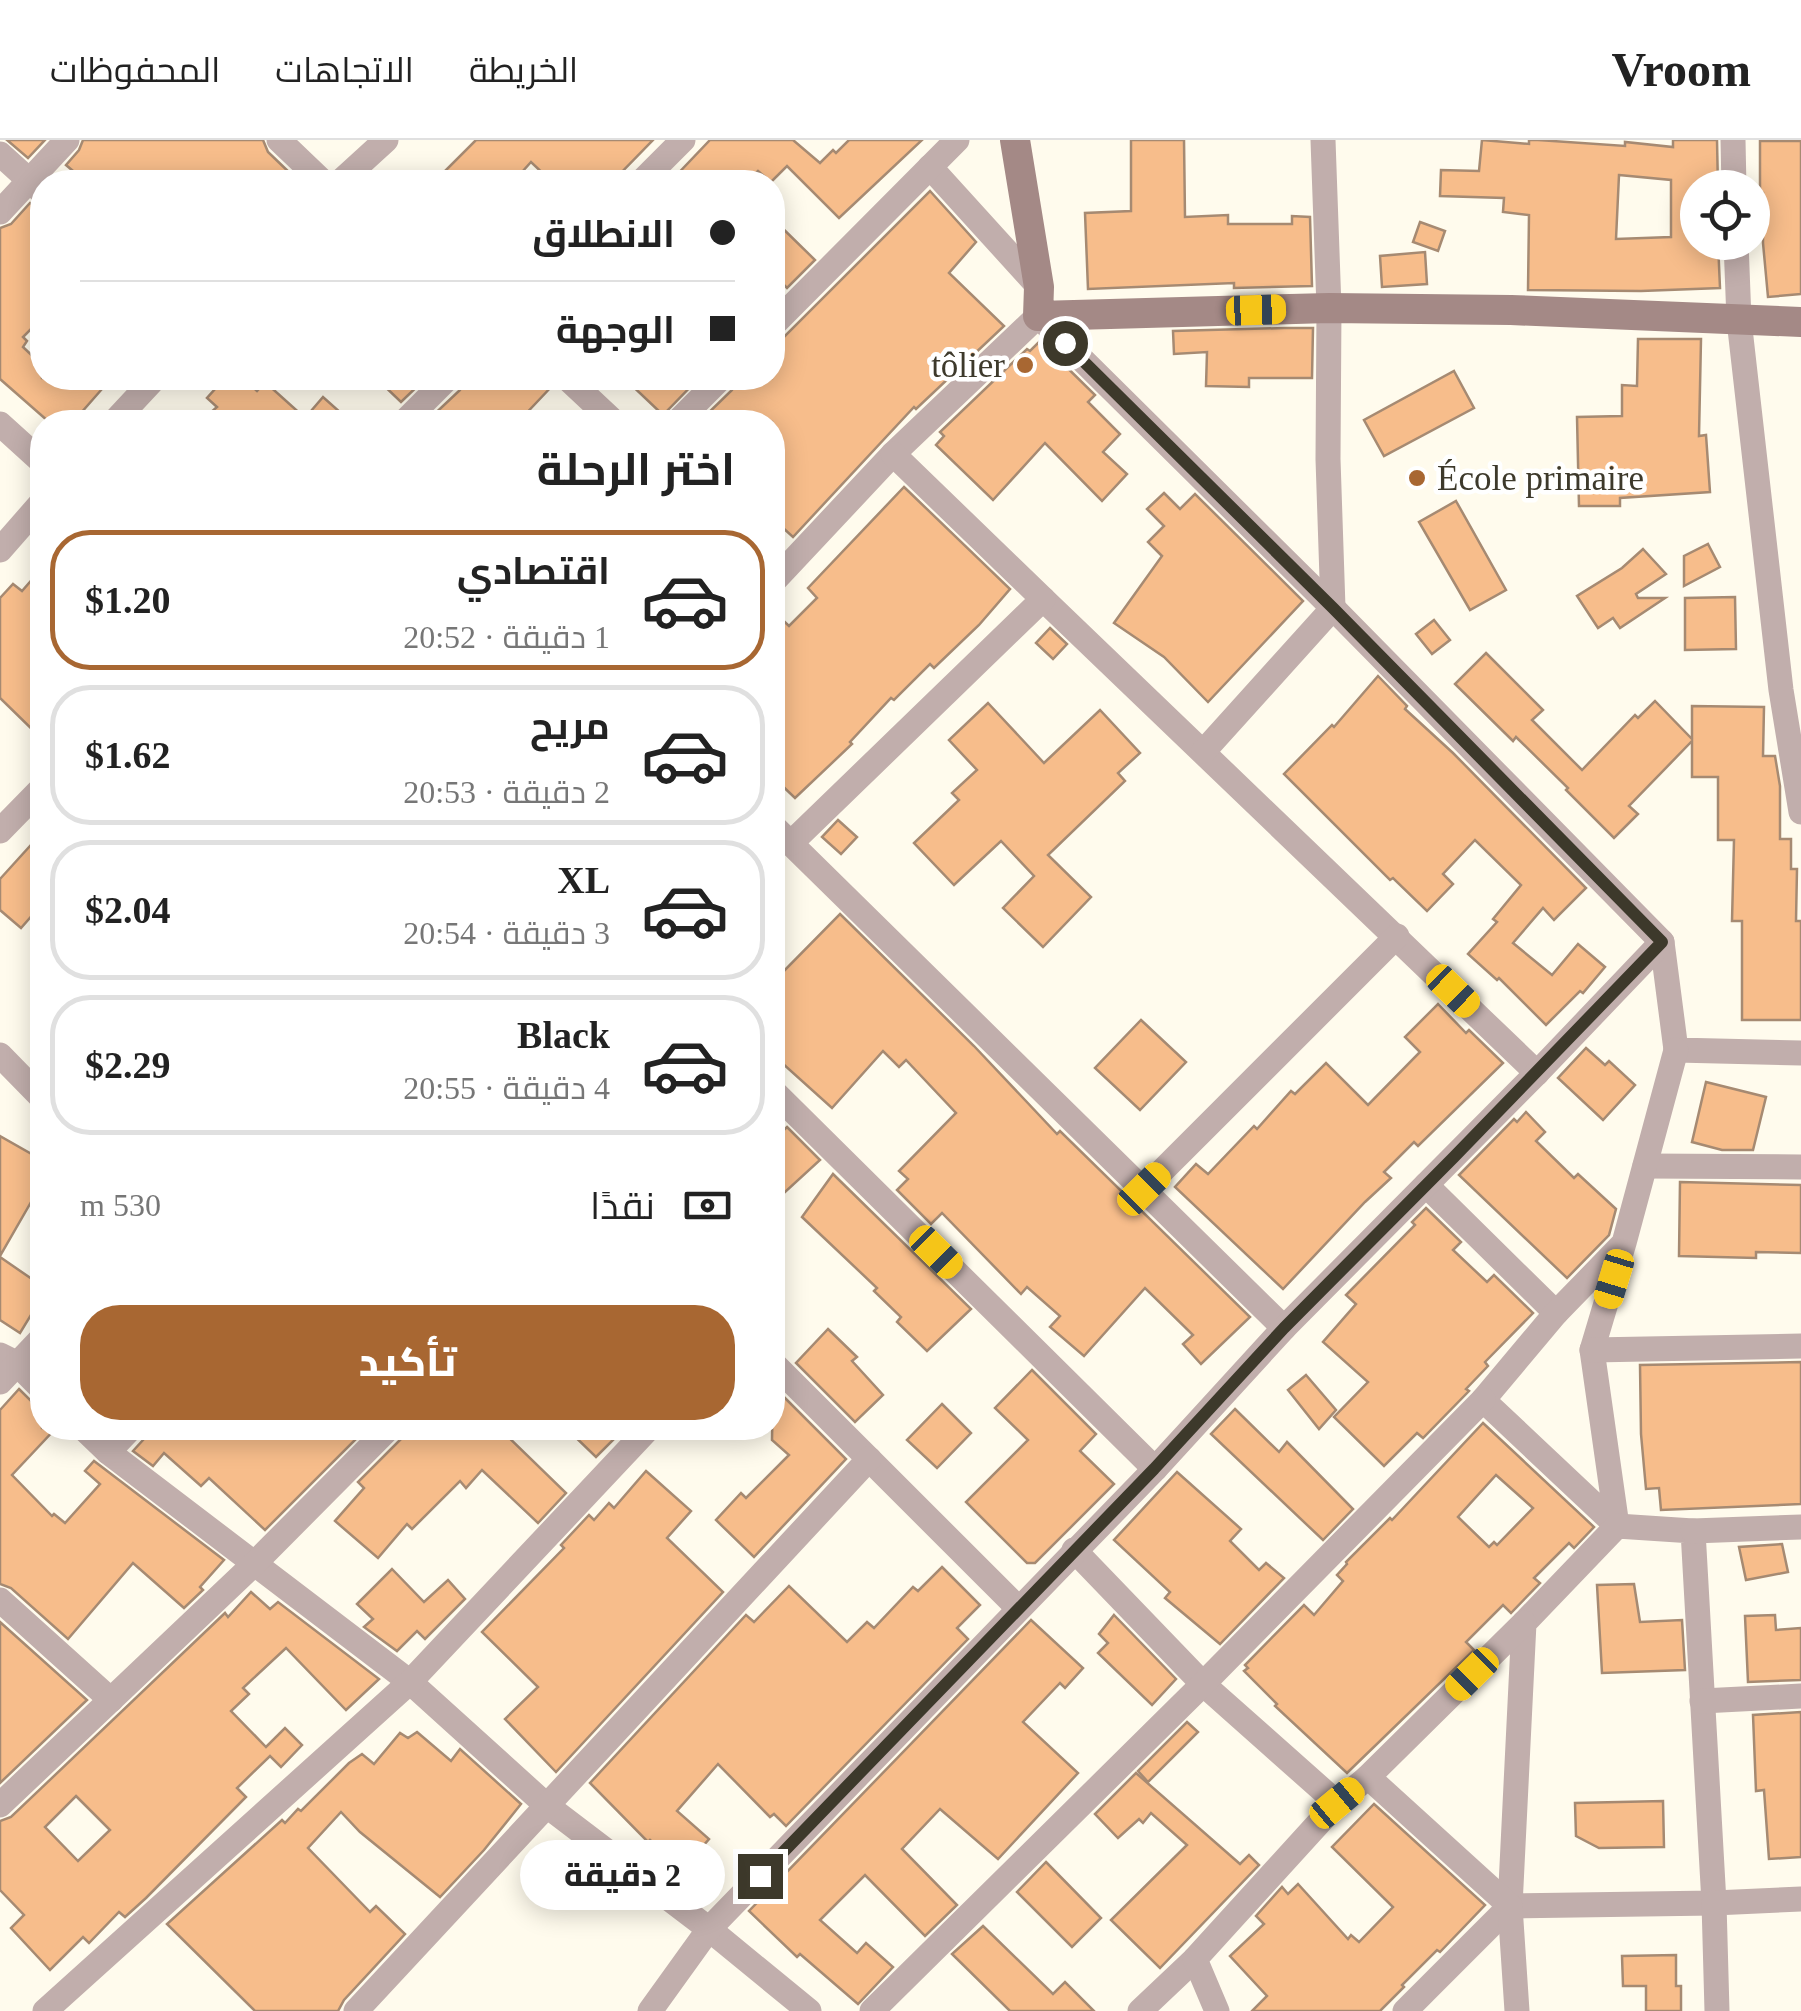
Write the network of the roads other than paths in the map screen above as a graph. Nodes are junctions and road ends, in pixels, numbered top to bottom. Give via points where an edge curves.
1 (68, 140) edge
2 (279, 140) edge
3 (386, 140) edge
4 (683, 140) edge
5 (957, 140) edge
6 (1014, 140) edge
7 (1323, 140) edge
8 (1732, 140) edge
9 (0, 154) edge
10 (930, 168) junction
11 (47, 170) edge
12 (310, 170) edge
13 (358, 170) edge
14 (653, 170) edge
15 (1733, 170) edge
16 (30, 181) edge
17 (30, 190) edge
18 (0, 212) edge
19 (1736, 260) edge
20 (1038, 302) junction
21 (1329, 308) junction
22 (785, 313) edge
23 (1738, 320) junction
24 (1801, 322) edge
25 (144, 390) edge
26 (436, 390) edge
27 (579, 390) edge
28 (709, 390) edge
29 (125, 410) edge
30 (416, 410) edge
31 (601, 410) edge
32 (689, 410) edge
33 (0, 424) edge
34 (30, 451) edge
35 (893, 454) junction
36 (30, 516) edge
37 (0, 550) edge
38 (785, 564) edge
39 (1043, 599) junction
40 (1333, 608) junction
41 (1791, 690) edge
42 (1204, 751) junction
43 (30, 800) edge
44 (1801, 812) edge
45 (0, 831) edge
46 (785, 831) edge
47 (785, 837) edge
48 (1397, 936) junction
49 (1662, 942) junction
50 (1676, 1050) junction
51 (1801, 1053) edge
52 (0, 1055) edge
53 (1537, 1072) junction
54 (30, 1075) edge
55 (785, 1103) edge
56 (1644, 1166) junction
57 (1801, 1167) edge
58 (1426, 1185) junction
59 (1144, 1189) junction
60 (1624, 1243) junction
61 (1556, 1313) junction
62 (1284, 1328) junction
63 (1801, 1346) edge
64 (30, 1347) edge
65 (1592, 1350) junction
66 (5, 1367) edge
67 (785, 1375) edge
68 (30, 1381) edge
69 (1482, 1400) junction
70 (96, 1440) edge
71 (120, 1440) edge
72 (378, 1440) edge
73 (639, 1440) edge
74 (108, 1452) junction
75 (868, 1459) junction
76 (1154, 1469) junction
77 (1617, 1526) junction
78 (1801, 1528) edge
79 (1692, 1531) junction
80 (1074, 1550) junction
81 (256, 1563) junction
82 (0, 1600) edge
83 (1018, 1608) junction
84 (1524, 1623) junction
85 (410, 1682) junction
86 (1202, 1684) junction
87 (1801, 1696) edge
88 (111, 1700) junction
89 (1702, 1701) junction
90 (1368, 1777) junction
91 (1337, 1803) junction
92 (0, 1805) edge
93 (546, 1805) junction
94 (1801, 1899) edge
95 (1714, 1903) junction
96 (1510, 1906) junction
97 (708, 1929) junction
98 (1195, 1959) junction
99 (45, 2011) edge
100 (356, 2011) edge
101 (650, 2011) edge
102 (809, 2011) edge
103 (872, 2011) edge
104 (1140, 2011) edge
105 (1217, 2011) edge
106 (1405, 2011) edge
107 (1517, 2011) edge
108 (1717, 2011) edge

1 - 11 street
2 - 12 street
3 - 13 street
4 - 14 street
5 - 10 street
6 - 20 street
7 - 21 street
8 - 15 street
9 - 16 street
10 - 20 street
10 - 22 street
17 - 18 street
19 - 23 street
20 - 21 street
20 - 35 street
20 - 40 street
21 - 23 street
21 - 40 street
23 - 24 street
23 - 41 street
25 - 29 street
26 - 30 street
27 - 31 street
28 - 32 street
33 - 34 street
35 - 38 street
35 - 39 street
36 - 37 street
39 - 42 street
39 - 46 street
40 - 42 street
40 - 49 street
41 - 44 street
42 - 48 street
43 - 45 street
47 - 59 street
48 - 53 street
48 - 59 street
49 - 50 street
49 - 53 street
50 - 51 street
50 - 56 street
52 - 54 street
53 - 58 street
55 - 76 street
56 - 57 street
56 - 60 street
58 - 61 street
58 - 62 street
59 - 62 street
60 - 61 street
60 - 65 street
61 - 69 street
62 - 76 street
63 - 65 street
64 - 66 street
65 - 77 street
66 - 68 street
67 - 75 street
69 - 77 street
69 - 86 street
70 - 74 street
71 - 74 street
72 - 81 street
73 - 85 street
74 - 81 street
75 - 83 street
75 - 93 street
76 - 80 street
77 - 79 street
77 - 84 street
78 - 79 street
79 - 89 street
80 - 83 street
80 - 86 street
81 - 85 street
81 - 88 street
82 - 88 street
83 - 97 street
84 - 90 street
84 - 96 street
85 - 93 street
85 - 99 street
86 - 91 street
86 - 103 street
87 - 89 street
88 - 92 street
89 - 95 street
90 - 91 street
90 - 96 street
91 - 98 street
93 - 97 street
93 - 100 street
94 - 95 street
95 - 96 street
95 - 108 street
96 - 106 street
96 - 107 street
97 - 101 street
97 - 102 street
98 - 104 street
98 - 105 street

